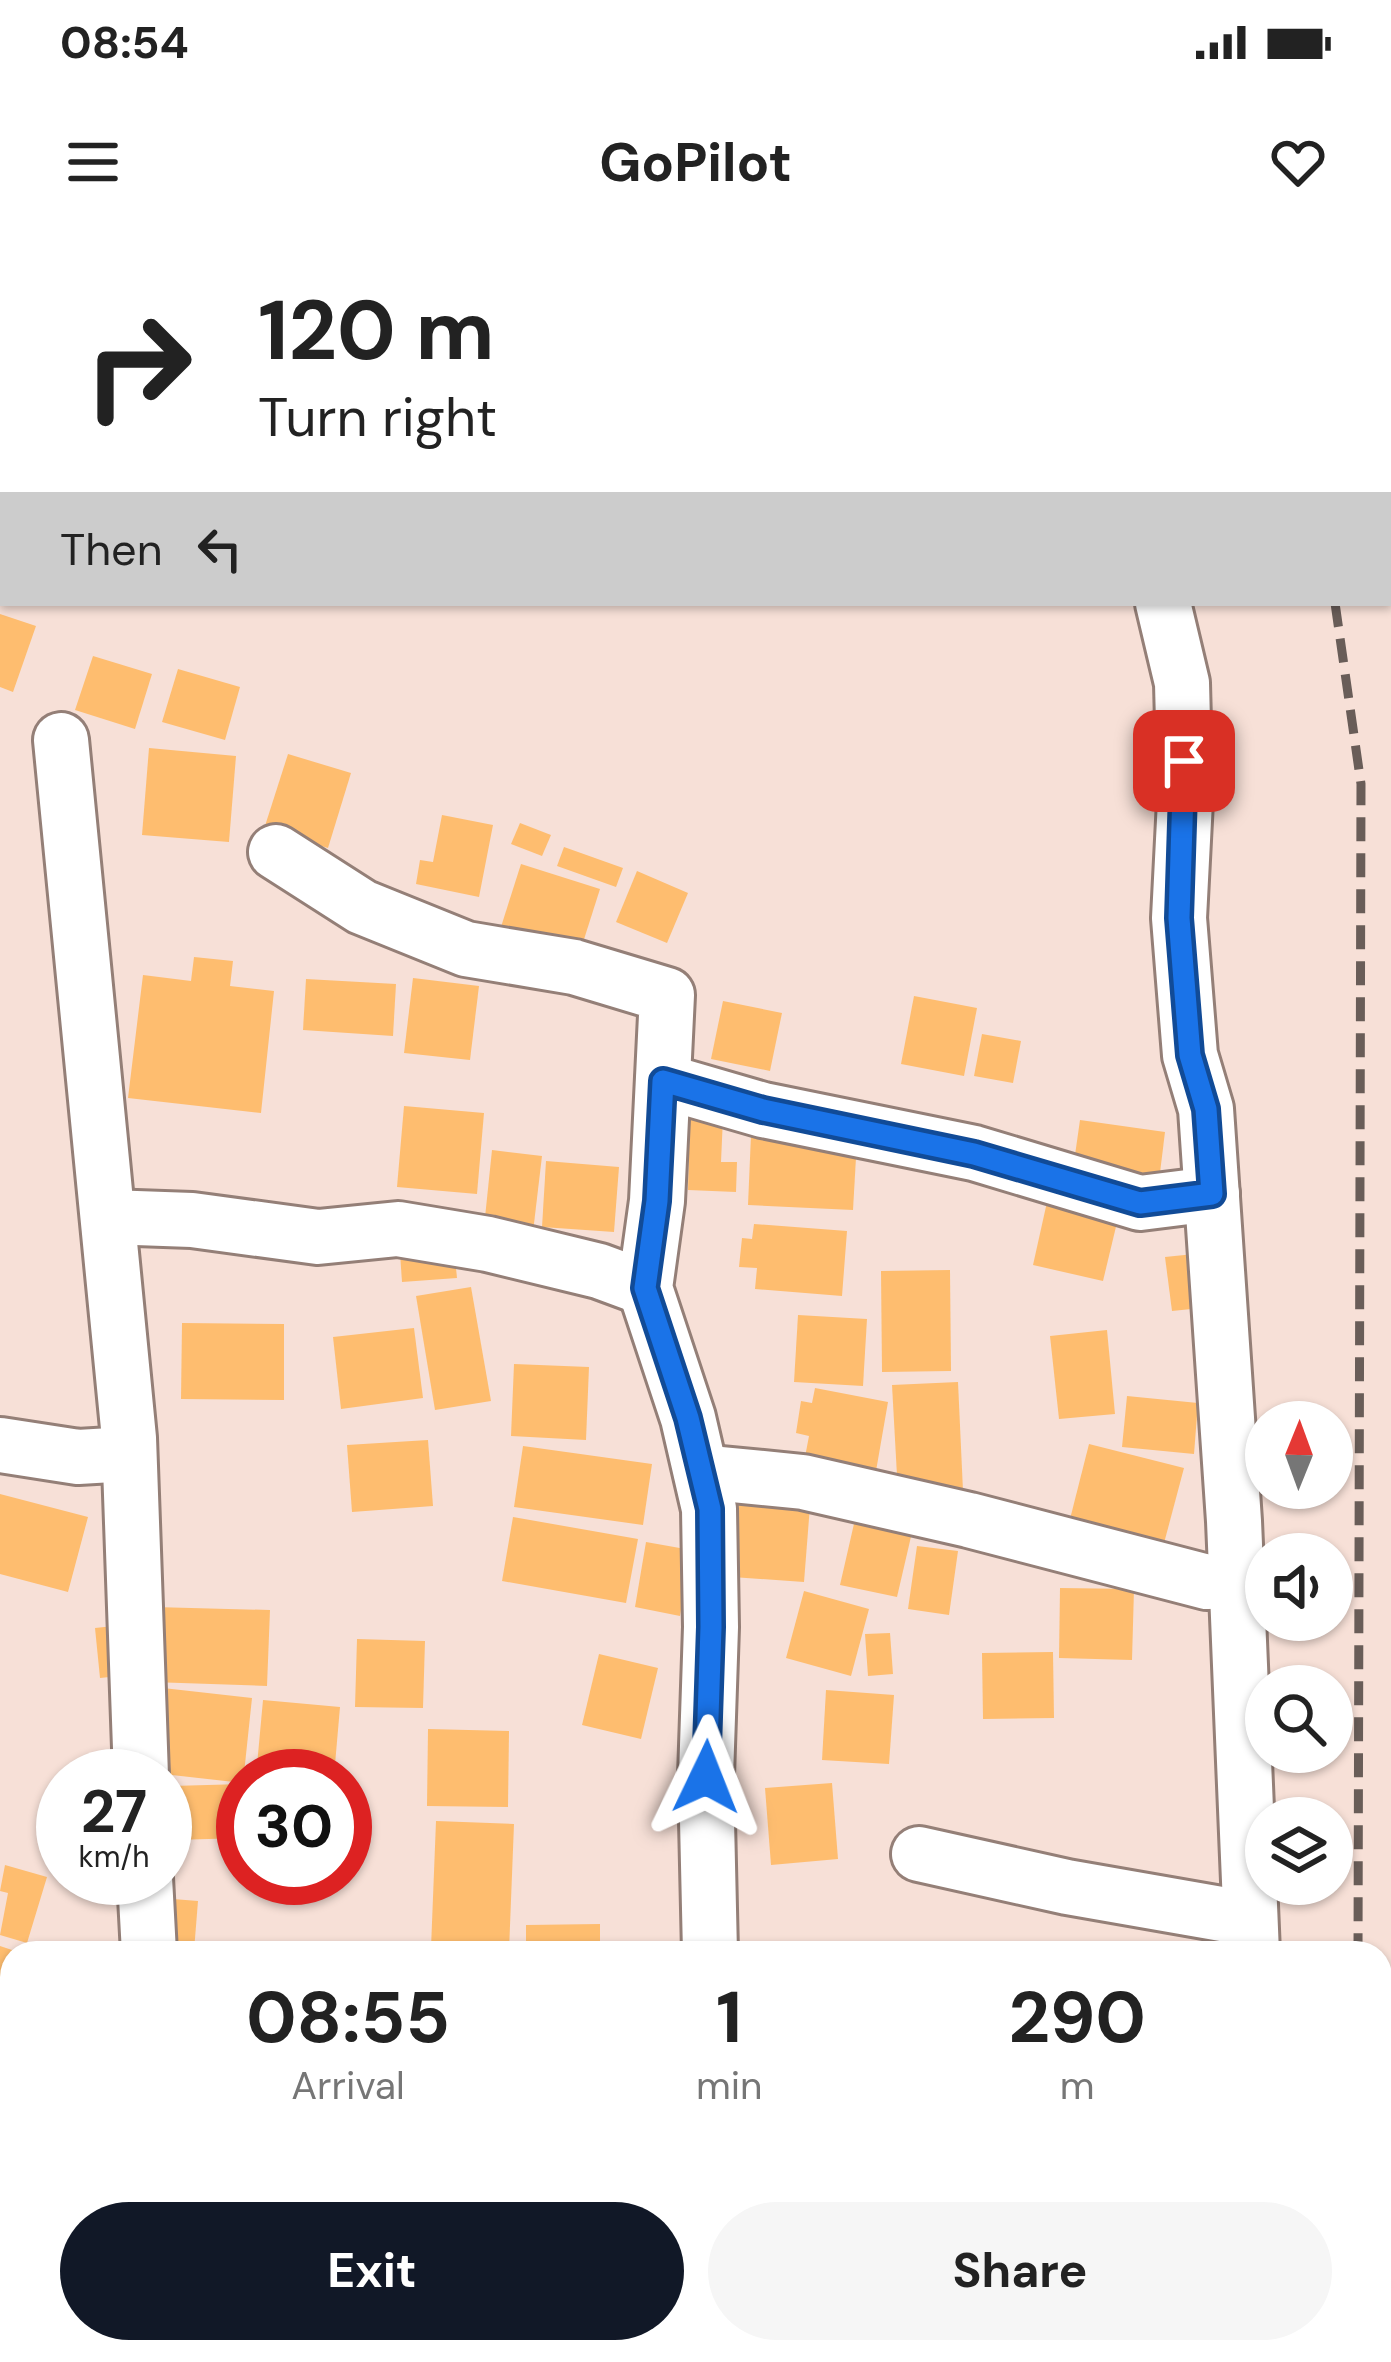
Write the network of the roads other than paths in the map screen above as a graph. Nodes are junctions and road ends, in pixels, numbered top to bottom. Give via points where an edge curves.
1 (1164, 606) edge
2 (61, 740) dead end
3 (276, 852) dead end
4 (663, 1081) junction
5 (1212, 1194) junction
6 (108, 1217) junction
7 (645, 1288) junction
8 (0, 1445) edge
9 (129, 1454) junction
10 (700, 1472) junction
11 (1237, 1581) junction
12 (140, 1749) edge
13 (919, 1854) dead end
14 (147, 1905) edge
15 (1251, 1936) edge
16 (149, 1941) edge
17 (710, 1941) edge

1 - 5 street via 1182,683 1179,918
2 - 6 street
3 - 4 street via 362,908 466,949 574,967 667,995
4 - 5 street via 974,1154 1140,1203
4 - 7 street
5 - 11 street
6 - 7 street via 318,1237 398,1229 488,1244
6 - 9 street
7 - 10 street
8 - 9 street via 78,1457
9 - 12 street
10 - 11 street via 803,1482 1208,1582
10 - 17 street via 710,1509
11 - 15 street
13 - 15 street
14 - 16 street

